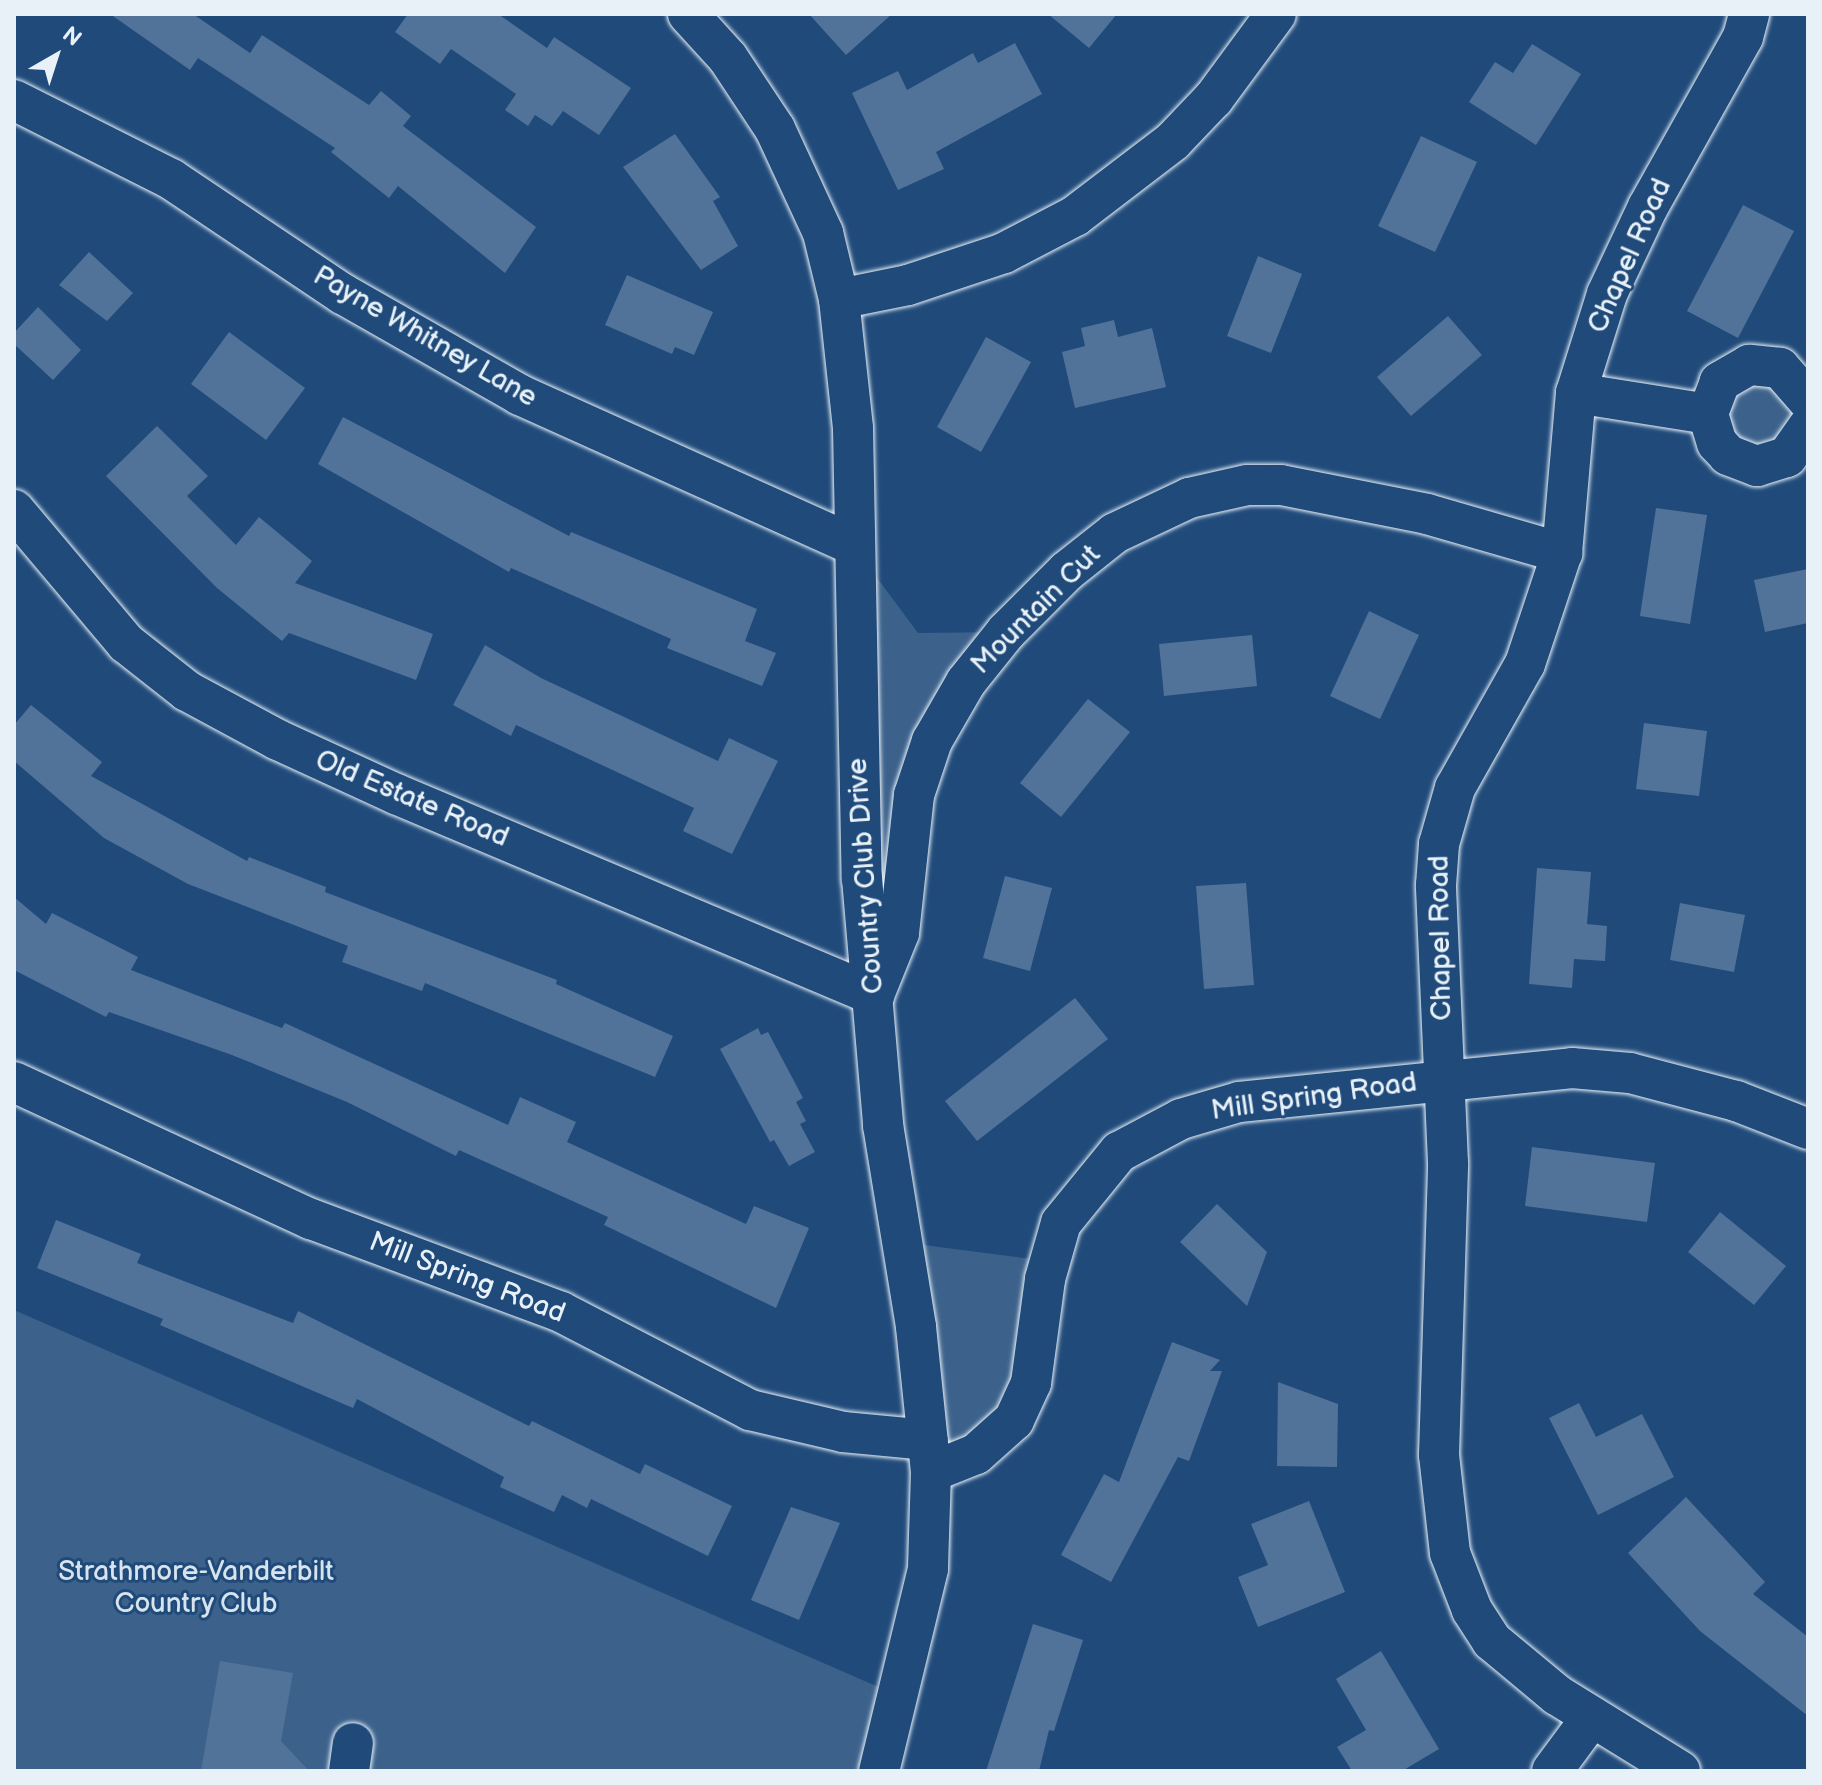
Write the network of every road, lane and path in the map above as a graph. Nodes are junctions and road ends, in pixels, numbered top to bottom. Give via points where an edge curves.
1 (688, 14) edge
2 (1276, 14) edge
3 (1749, 14) edge
4 (14, 100) edge
5 (839, 299) junction
6 (1576, 393) junction
7 (1808, 400) edge
8 (1708, 414) junction
9 (1808, 427) edge
10 (14, 510) edge
11 (852, 544) junction
12 (1562, 553) junction
13 (874, 995) junction
14 (1443, 1078) junction
15 (14, 1082) edge
16 (1808, 1129) edge
17 (930, 1456) junction
18 (1592, 1717) junction
19 (879, 1771) edge
20 (1552, 1771) edge
21 (1680, 1771) edge

1 - 5 street, Country Club Drive via 728,58 775,129 823,233
2 - 5 street via 1214,98 1173,141 1075,216 1004,253 908,285
3 - 6 street, Chapel Road via 1743,37 1648,207 1607,294
4 - 11 street, Payne Whitney Lane via 171,179 343,294 520,395
5 - 11 street, Country Club Drive via 853,428
6 - 8 street
6 - 12 street, Chapel Road
7 - 8 street via 1780,368 1749,365 1720,382
8 - 9 street via 1717,443 1728,455 1757,466 1787,457
10 - 13 street, Old Estate Road via 126,643 187,691 396,794
11 - 13 street, Country Club Drive via 862,878
12 - 13 street, Mountain Cut via 1427,514 1281,485 1247,485 1189,498 1115,533 1067,571 1006,632 966,682 932,741 914,795 899,933
12 - 14 street, Chapel Road via 1525,664 1469,757 1439,844
13 - 17 street, Country Club Drive via 883,1125
14 - 16 street, Mill Spring Road via 1572,1068 1630,1073 1736,1101
14 - 17 street, Mill Spring Road via 1239,1102 1181,1119 1119,1152 1061,1223 1045,1279 1031,1383 1014,1420 976,1454
14 - 18 street, Chapel Road via 1448,1163 1439,1455 1450,1553 1472,1610 1492,1641
15 - 17 street, Mill Spring Road via 311,1219 561,1312 750,1410
17 - 19 street, Country Club Drive via 928,1569
18 - 20 street
18 - 21 street, Chapel Road

